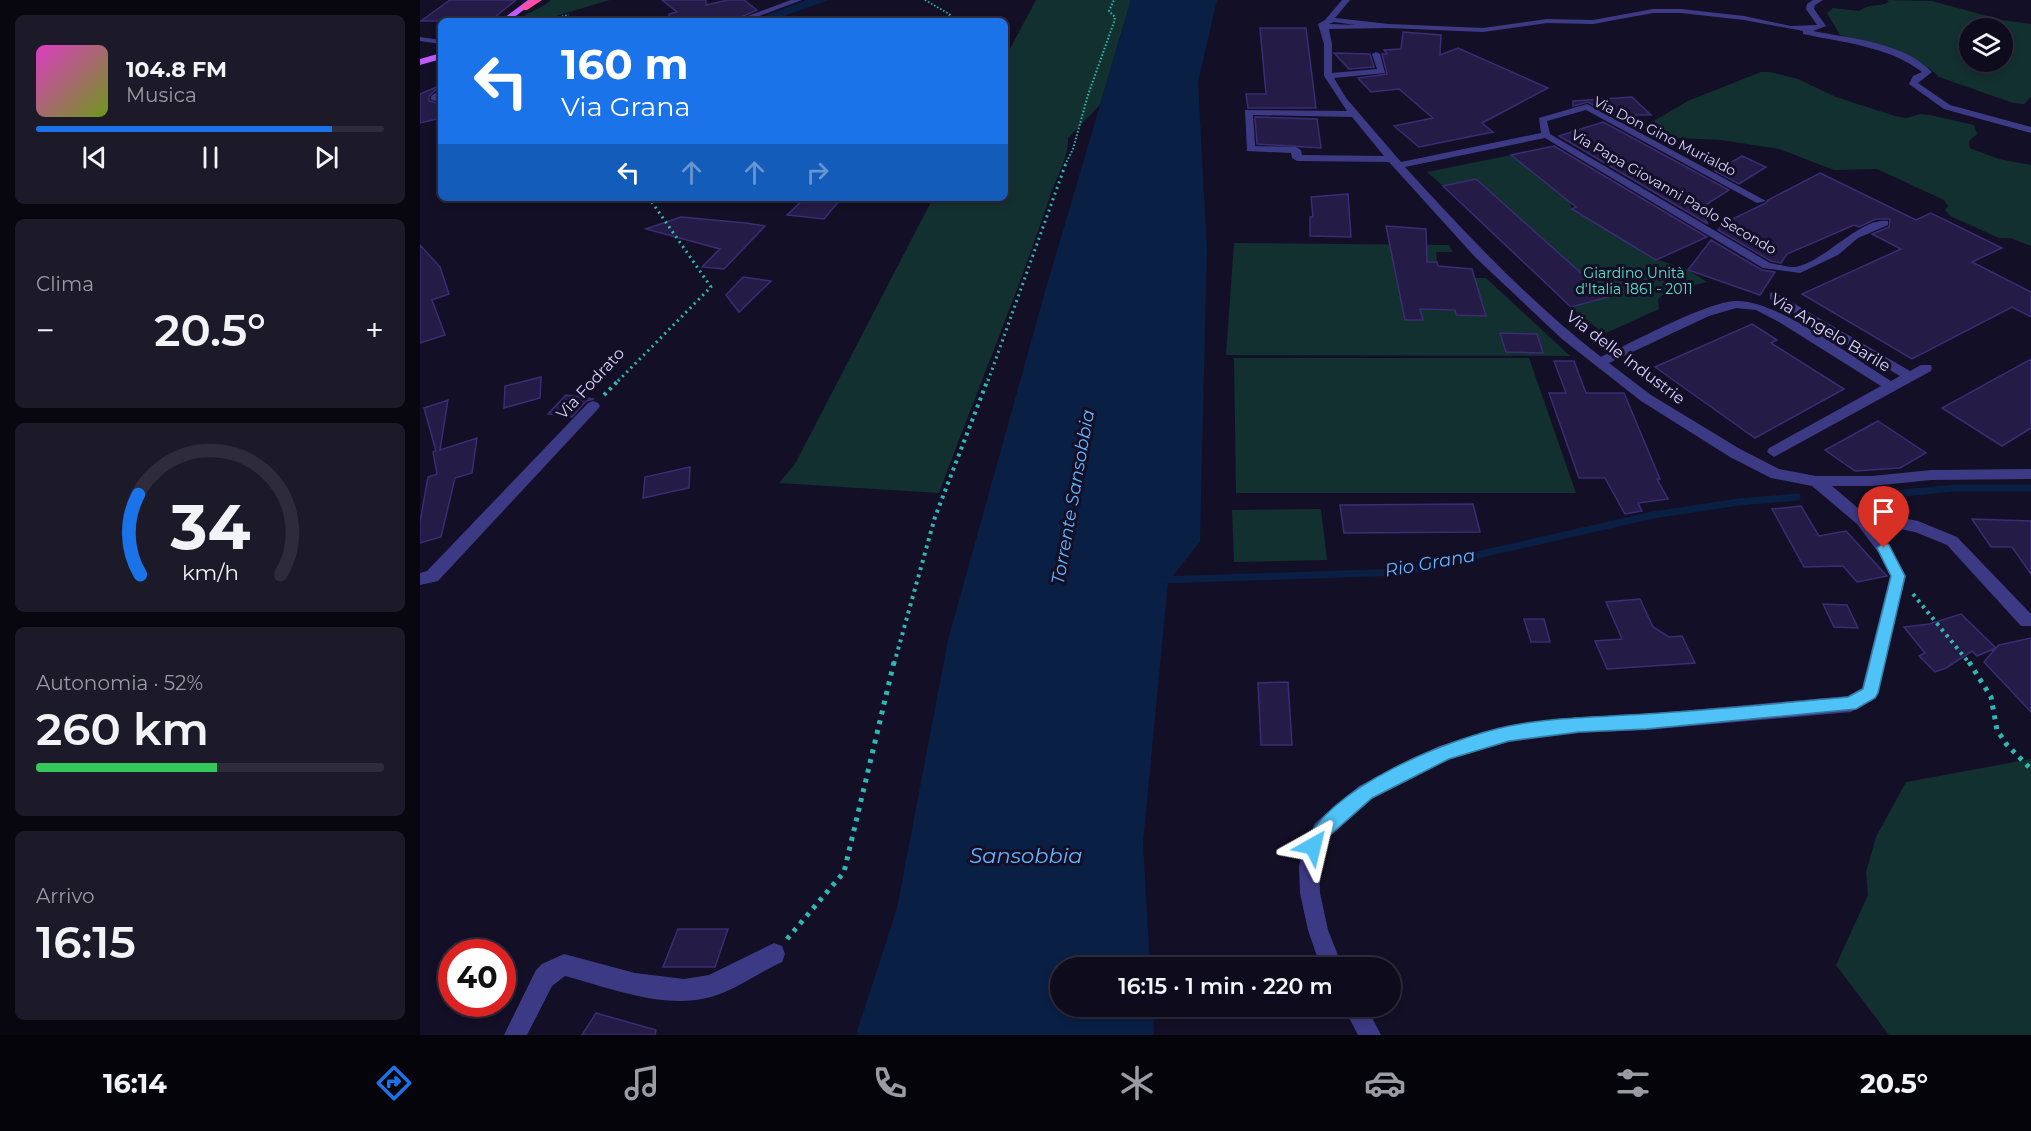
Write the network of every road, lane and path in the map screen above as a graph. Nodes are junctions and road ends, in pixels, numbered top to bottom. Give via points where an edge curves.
1 (535, 0) edge
2 (798, 0) edge
3 (925, 0) edge
4 (1114, 0) edge
5 (1348, 0) edge
6 (1819, 0) edge
7 (523, 9) junction
8 (569, 15) dead end
9 (509, 18) edge
10 (516, 18) edge
11 (555, 18) dead end
12 (747, 18) edge
13 (946, 18) edge
14 (1327, 23) junction
15 (1339, 24) junction
16 (1798, 29) junction
17 (420, 39) edge
18 (438, 42) edge
19 (1328, 43) junction
20 (1376, 54) dead end
21 (438, 57) edge
22 (431, 59) joint
23 (420, 62) edge
24 (1328, 76) junction
25 (1354, 114) junction
26 (2031, 130) edge
27 (1546, 135) junction
28 (1395, 162) junction
29 (651, 201) edge
30 (1761, 201) dead end
31 (1884, 223) dead end
32 (1774, 296) dead end
33 (1601, 362) junction
34 (1926, 368) dead end
35 (1910, 376) junction
36 (1890, 386) junction
37 (593, 406) joint
38 (1774, 452) dead end
39 (2031, 474) edge
40 (1816, 481) junction
41 (1862, 520) junction
42 (1898, 576) junction
43 (420, 579) edge
44 (2027, 621) dead end
45 (2031, 769) edge
46 (774, 954) joint
47 (1328, 957) edge
48 (1360, 1017) edge
49 (515, 1035) edge
50 (1370, 1035) edge

1 - 7 highway
2 - 12 street
3 - 13 path via 951,15
4 - 46 path via 1109,11 1114,22 1073,149 1059,177 1004,338 935,518 890,677 844,872
5 - 14 street
5 - 15 street
6 - 16 street via 1810,9 1822,26
7 - 9 main road
7 - 10 main road
8 - 11 path
14 - 15 street
14 - 19 street
15 - 16 street via 1483,30 1681,11
15 - 19 street
16 - 26 street via 1884,50 1920,65 1928,72 1913,84 1947,107
17 - 18 street
19 - 24 street
20 - 24 street via 1382,70
21 - 22 street
22 - 23 main road
24 - 25 street, Via delle Industrie
25 - 28 street, Via delle Industrie
25 - 28 street via 1248,112 1250,149 1296,150 1297,158
27 - 28 street
27 - 30 street, Via Don Gino Murialdo via 1542,120 1587,107
27 - 31 street, Via Papa Giovanni Paolo Secondo via 1767,266 1786,271 1796,271 1834,253 1854,236
28 - 33 street, Via delle Industrie via 1479,255 1566,336
29 - 37 path, Via Fodrato via 711,287
32 - 35 street, Via Angelo Barile
33 - 36 street, Via Angelo Barile via 1705,313 1736,304 1759,307 1783,319
33 - 40 street, Via delle Industrie via 1646,398 1735,453 1776,474
34 - 35 street, Via Angelo Barile
35 - 36 street, Via Angelo Barile
36 - 38 street
37 - 43 street, Via Fodrato via 432,577
39 - 40 street, Via delle Industrie
40 - 41 street
41 - 42 street via 1884,548
41 - 44 street via 1873,518 1918,527 1952,541
42 - 45 path via 1975,670 1991,696 1997,730
42 - 47 street via 1870,693 1851,704 1509,734 1445,752 1366,792 1322,830 1313,846 1310,892
46 - 49 street via 711,986 684,990 635,984 564,965 544,978
48 - 50 street

